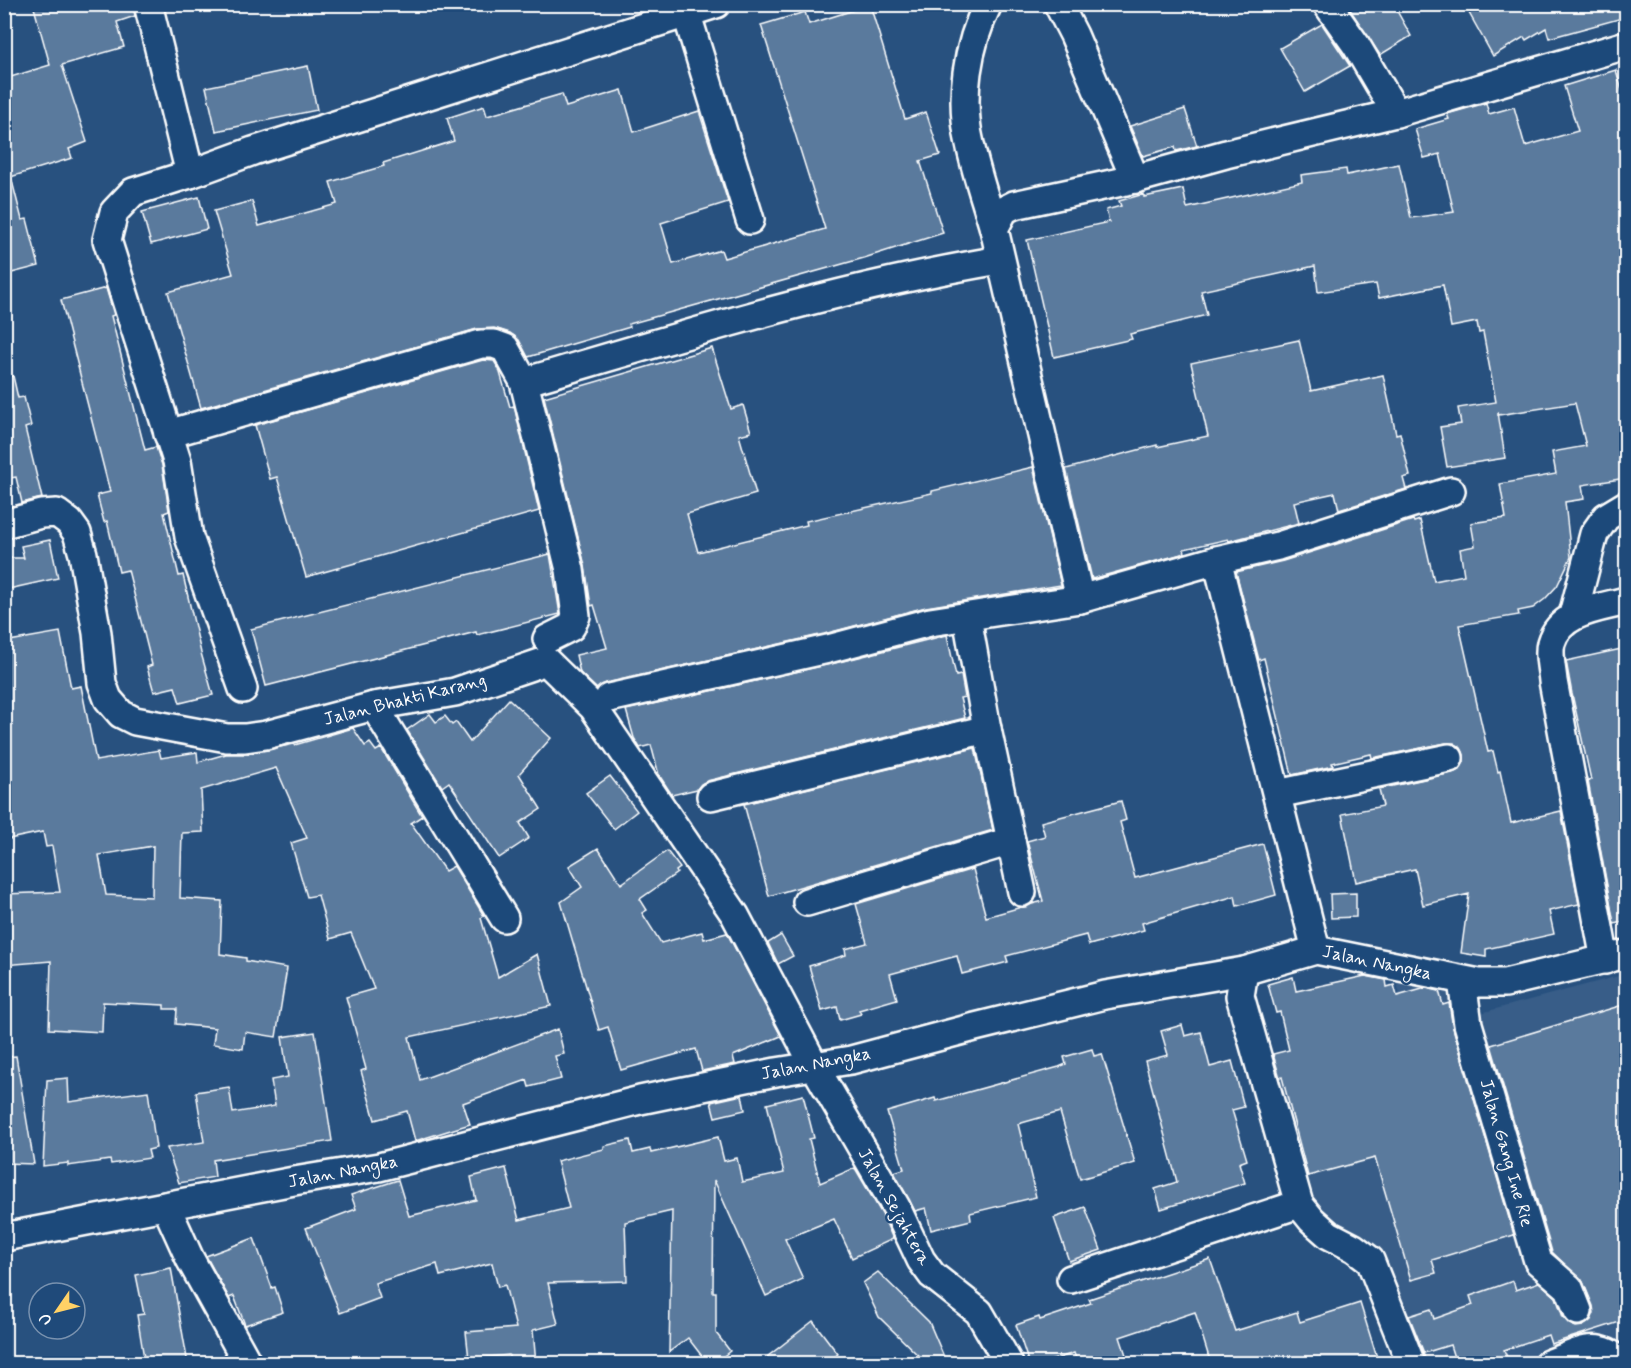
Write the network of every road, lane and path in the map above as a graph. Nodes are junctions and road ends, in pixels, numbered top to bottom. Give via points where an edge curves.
1 (148, 4) edge
2 (716, 4) edge
3 (987, 4) edge
4 (1058, 4) edge
5 (1327, 4) edge
6 (687, 15) junction
7 (1626, 45) edge
8 (1396, 113) junction
9 (190, 174) junction
10 (1136, 179) junction
11 (750, 220) dead end
12 (994, 229) junction
13 (1000, 260) junction
14 (524, 382) junction
15 (168, 434) junction
16 (1451, 491) dead end
17 (1626, 505) edge
18 (4, 524) edge
19 (1217, 561) junction
20 (1080, 600) junction
21 (1626, 601) edge
22 (1573, 615) junction
23 (967, 617) junction
24 (546, 639) dead end
25 (243, 689) dead end
26 (609, 698) dead end
27 (374, 706) junction
28 (987, 729) junction
29 (1449, 758) dead end
30 (1277, 794) junction
31 (711, 796) dead end
32 (1011, 841) junction
33 (1022, 892) dead end
34 (807, 902) dead end
35 (504, 918) dead end
36 (1316, 950) junction
37 (1616, 957) edge
38 (1244, 971) junction
39 (1462, 981) junction
40 (815, 1067) junction
41 (1299, 1204) junction
42 (166, 1206) junction
43 (4, 1237) edge
44 (1071, 1279) dead end
45 (1578, 1311) dead end
46 (248, 1364) edge
47 (1009, 1364) edge
48 (1412, 1364) edge
49 (1548, 1364) edge
50 (1623, 1364) edge

1 - 9 street
2 - 6 street
3 - 12 street via 969,50 966,106 969,142
4 - 10 street
5 - 8 street
6 - 9 street
6 - 11 street
7 - 8 street
8 - 10 street
9 - 15 street via 133,192 114,212 107,240
10 - 12 street via 1014,205 1004,210
12 - 13 street
13 - 14 street via 768,311
13 - 20 street
14 - 15 street via 505,348 481,344
14 - 24 street via 570,570 576,616 571,627
15 - 25 street via 177,461 189,537
16 - 19 street via 1278,546
17 - 22 street via 1606,517 1594,534
18 - 27 street, Jalan Bhakti Karang via 57,513 77,533 97,633 102,683 108,699 121,714 135,721 245,738
19 - 20 street
19 - 30 street
20 - 23 street
21 - 22 street
22 - 37 street via 1552,641 1552,671
23 - 26 street via 930,622 817,652
23 - 28 street
27 - 35 street
27 - 40 street, Jalan Bhakti Karang via 455,692 546,661 593,707 735,915
28 - 31 street
28 - 32 street
29 - 30 street
30 - 36 street
32 - 33 street
32 - 34 street
36 - 38 street, Jalan Nangka
36 - 39 street, Jalan Nangka
37 - 39 street, Jalan Nangka via 1505,983
38 - 40 street, Jalan Nangka via 1105,995
38 - 41 street via 1240,996
39 - 45 street, Jalan Gang Ine Rie via 1468,1024 1538,1261 1569,1288
40 - 42 street, Jalan Nangka via 640,1100 379,1167
40 - 47 street, Jalan Sejahtera via 896,1207 921,1260 932,1275 979,1312
41 - 44 street
41 - 48 street via 1329,1235 1370,1260
42 - 43 street, Jalan Nangka
42 - 46 street via 190,1259
49 - 50 street via 1595,1348 1613,1354

